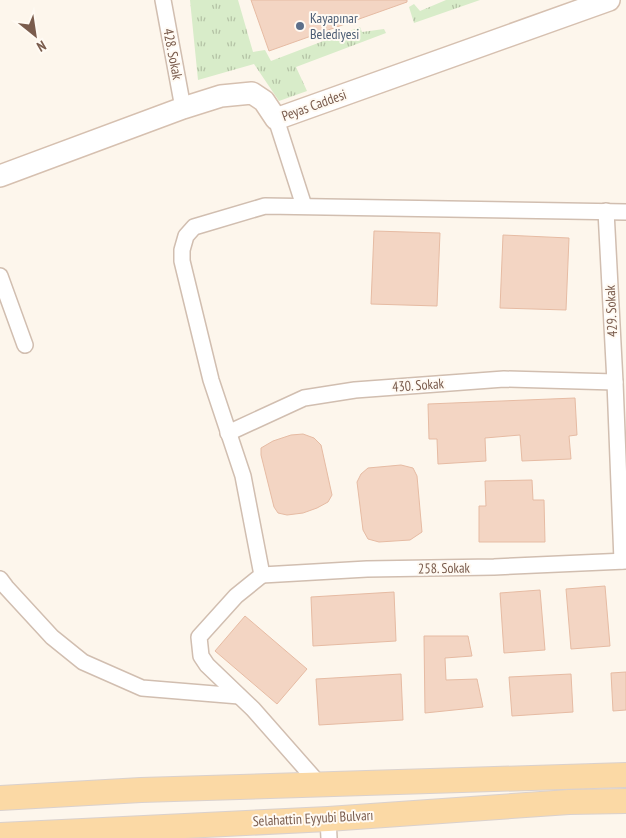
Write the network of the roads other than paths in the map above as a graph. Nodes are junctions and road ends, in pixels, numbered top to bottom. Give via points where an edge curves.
1 (163, 0) edge
2 (609, 0) edge
3 (183, 108) junction
4 (276, 118) junction
5 (0, 176) edge
6 (304, 206) junction
7 (606, 211) junction
8 (626, 212) edge
9 (0, 276) edge
10 (25, 346) dead end
11 (615, 382) junction
12 (228, 433) junction
13 (624, 561) edge
14 (262, 575) junction
15 (0, 579) edge
16 (239, 696) junction
17 (626, 775) edge
18 (320, 784) junction
19 (0, 798) edge
20 (626, 801) edge
21 (328, 828) edge
22 (158, 832) edge
23 (0, 835) edge

1 - 3 street, 428. Sokak
2 - 4 street, Peyas Caddesi
3 - 4 street, Peyas Caddesi via 221,96 252,93 264,101
3 - 5 street, Peyas Caddesi
4 - 6 street
6 - 7 street
6 - 12 street via 265,206 194,227 186,236 182,261 211,380
7 - 8 street
7 - 11 street, 429. Sokak
9 - 10 street
11 - 12 street, 430. Sokak via 504,379 354,390 304,398
11 - 13 street, 429. Sokak
12 - 14 street via 243,476
13 - 14 street, 258. Sokak
14 - 16 street via 236,596 199,637 201,656 207,666
15 - 16 street via 52,637 83,662 142,688
16 - 18 street
17 - 18 main road
18 - 19 main road
20 - 21 main road, Selahattin Eyyubi Bulvarı via 461,809
21 - 22 main road, Selahattin Eyyubi Bulvarı
22 - 23 main road, Selahattin Eyyubi Bulvarı

